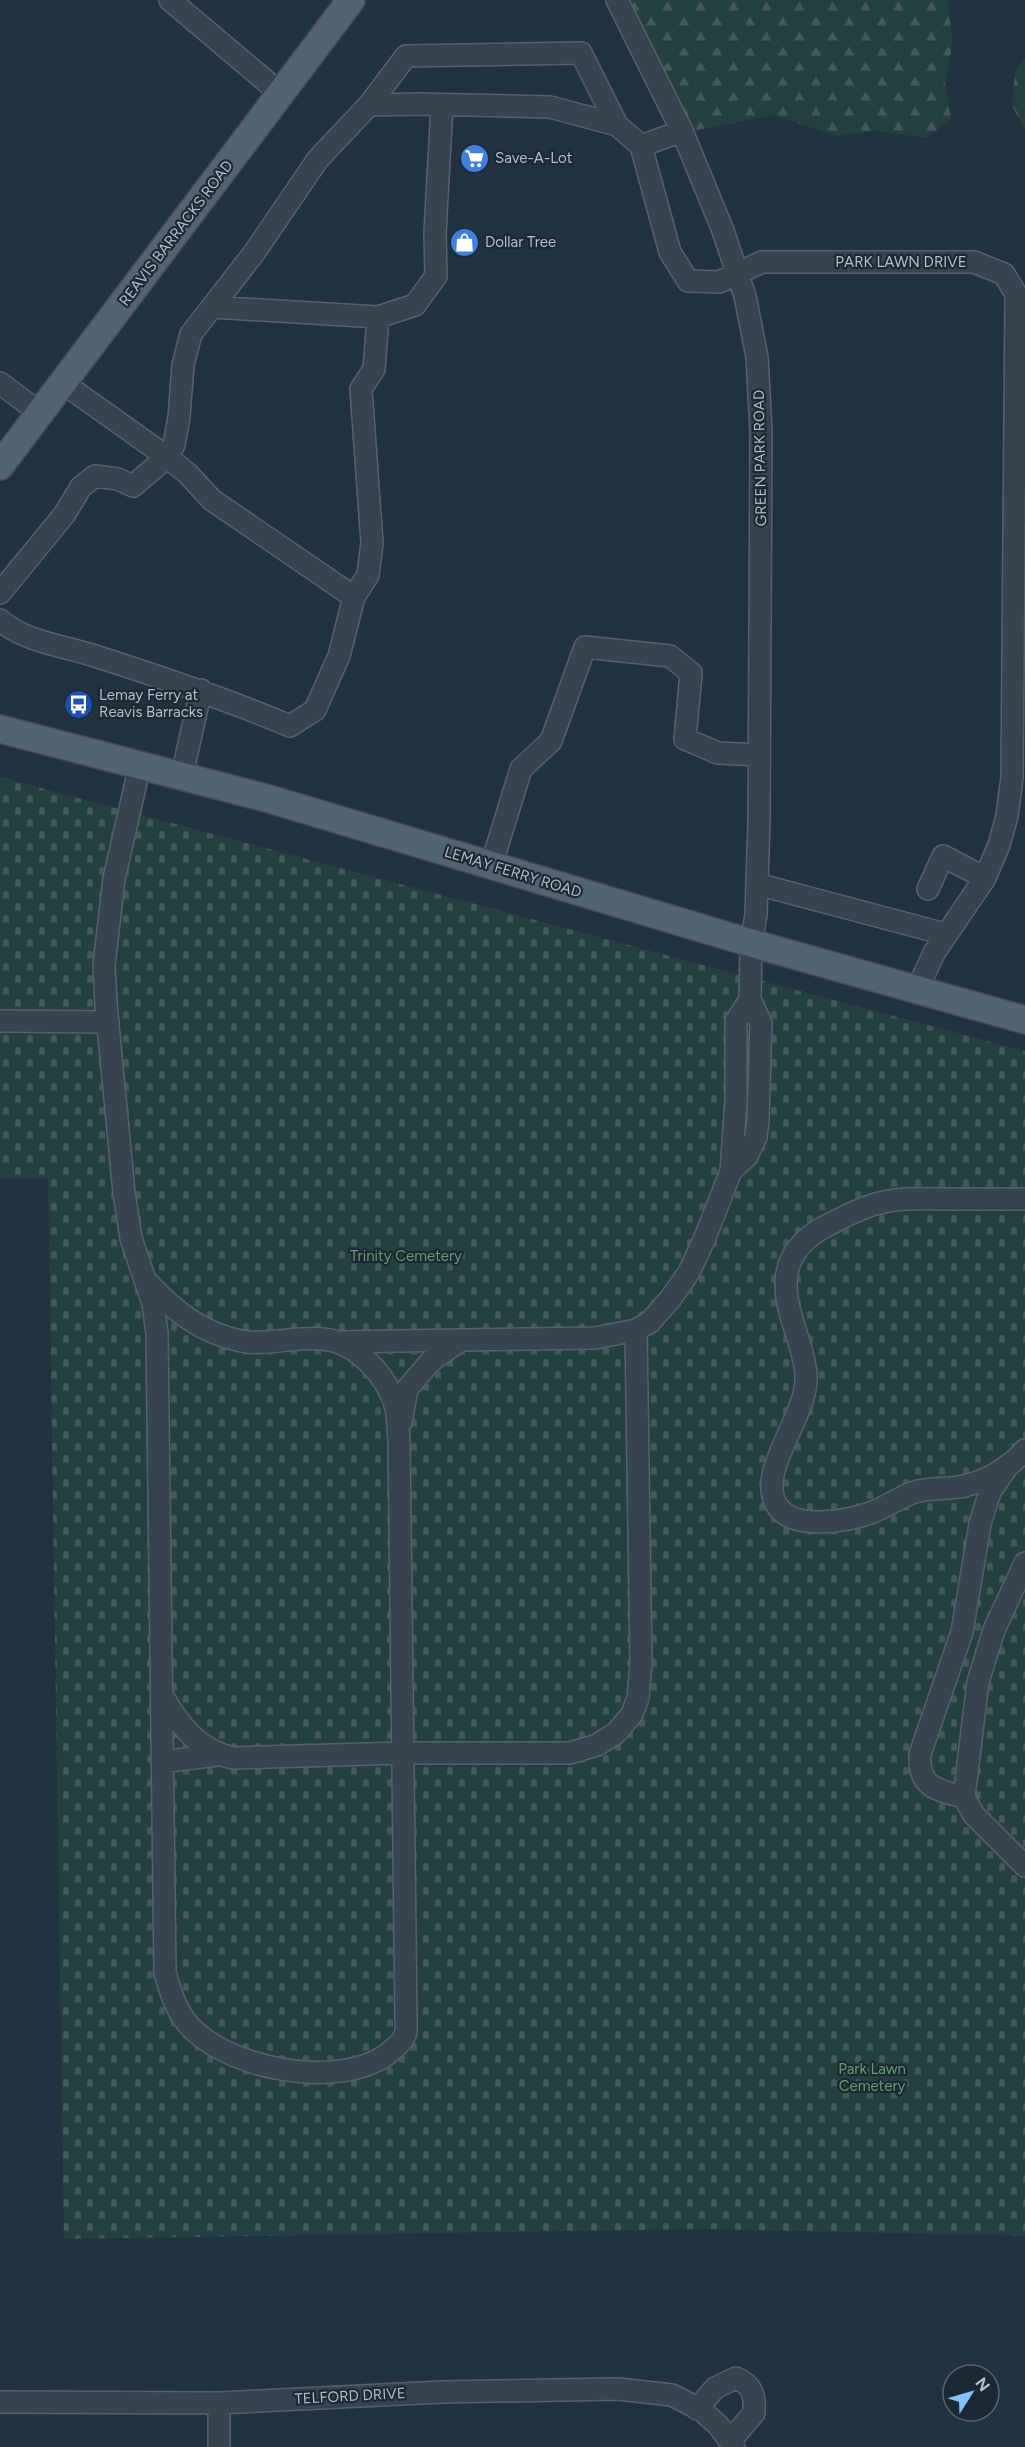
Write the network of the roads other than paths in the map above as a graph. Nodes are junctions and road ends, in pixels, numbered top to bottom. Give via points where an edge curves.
1 (170, 0) edge
2 (351, 0) edge
3 (617, 0) edge
4 (280, 93) junction
5 (369, 105) junction
6 (442, 105) junction
7 (617, 125) junction
8 (682, 131) junction
9 (641, 146) junction
10 (738, 272) junction
11 (212, 307) junction
12 (378, 318) junction
13 (0, 383) edge
14 (63, 383) junction
15 (40, 413) junction
16 (167, 457) junction
17 (0, 466) edge
18 (0, 593) edge
19 (354, 597) junction
20 (0, 620) edge
21 (201, 690) junction
22 (0, 729) edge
23 (759, 755) junction
24 (140, 765) junction
25 (182, 775) junction
26 (491, 866) junction
27 (985, 878) junction
28 (757, 884) junction
29 (928, 888) dead end
30 (945, 934) junction
31 (751, 943) junction
32 (917, 990) junction
33 (1025, 1020) edge
34 (0, 1022) edge
35 (108, 1022) junction
36 (1025, 1199) edge
37 (146, 1281) junction
38 (636, 1330) junction
39 (461, 1340) junction
40 (337, 1342) junction
41 (399, 1440) junction
42 (1025, 1450) edge
43 (1008, 1467) junction
44 (1025, 1563) edge
45 (162, 1695) junction
46 (402, 1753) junction
47 (217, 1755) junction
48 (162, 1762) junction
49 (964, 1797) junction
50 (1025, 1866) edge
51 (0, 2402) edge
52 (219, 2403) junction
53 (697, 2409) junction
54 (732, 2444) edge
55 (219, 2447) edge

1 - 4 street
2 - 4 main road, REAVIS BARRACKS ROAD
3 - 8 street, GREEN PARK ROAD
4 - 14 main road, REAVIS BARRACKS ROAD
5 - 6 street
5 - 7 street via 406,56 581,53
5 - 11 street via 318,159
6 - 7 street via 550,107
6 - 12 street via 436,276 415,305
7 - 9 street
8 - 9 street
8 - 10 street, GREEN PARK ROAD
9 - 10 street, PARK LAWN DRIVE via 670,252 688,281 719,282
10 - 23 street, GREEN PARK ROAD via 752,326 761,431
10 - 27 street, PARK LAWN DRIVE via 762,262 974,262 1004,274 1016,294 1012,777 1007,816
11 - 12 street
11 - 16 street via 191,334 183,365 174,445
12 - 19 street via 374,369 361,389 372,543 368,575
13 - 15 street
14 - 15 main road, REAVIS BARRACKS ROAD
14 - 16 street
15 - 17 main road, REAVIS BARRACKS ROAD
16 - 18 street via 134,486 95,476 81,487 64,515
16 - 19 street via 212,500
19 - 21 street via 339,656 315,710 290,726
20 - 21 street via 33,638
21 - 25 street
22 - 24 main road, LEMAY FERRY ROAD
23 - 26 street via 718,753 685,739 691,673 669,656 585,647 550,741 521,770
23 - 28 street, GREEN PARK ROAD
24 - 25 main road, LEMAY FERRY ROAD
24 - 35 street via 114,879 104,965
25 - 26 main road, LEMAY FERRY ROAD
26 - 31 main road, LEMAY FERRY ROAD
27 - 29 street via 943,856
27 - 30 street, PARK LAWN DRIVE
28 - 30 street
28 - 31 street, GREEN PARK ROAD
30 - 32 street, PARK LAWN DRIVE
31 - 32 main road, LEMAY FERRY ROAD
31 - 38 street, GREEN PARK ROAD via 750,1000 736,1021 731,1171 689,1272 650,1322
32 - 33 main road, LEMAY FERRY ROAD
34 - 35 street
35 - 37 street via 124,1193 131,1238
36 - 43 street via 905,1199 876,1204 813,1233 801,1245 787,1273 786,1297 806,1375 805,1396 778,1460 772,1493 786,1516 800,1521 854,1518 918,1491 969,1484
37 - 40 street via 187,1319 222,1336 243,1342
37 - 45 street via 157,1333
38 - 39 street via 596,1338
38 - 46 street via 641,1664 638,1698 632,1714 607,1739 570,1753
39 - 40 street
39 - 41 street via 431,1361 407,1389
40 - 41 street via 368,1362 386,1383 396,1408
41 - 46 street
42 - 43 street
43 - 49 street via 986,1504 962,1632 920,1754 919,1768 929,1785
44 - 49 street via 994,1629 978,1682
45 - 47 street via 189,1735
45 - 48 street
46 - 47 street via 233,1758
46 - 48 street via 405,2035 384,2057 346,2072 270,2068 235,2056 204,2038 184,2020 165,1972
47 - 48 street
49 - 50 street via 974,1815
51 - 52 street, TELFORD DRIVE
52 - 53 street, TELFORD DRIVE via 442,2392 618,2389 672,2395
52 - 55 street
53 - 54 street, TELFORD DRIVE via 718,2425
53 - 54 street, TELFORD DRIVE via 715,2388 736,2378 745,2382 755,2395 754,2413

